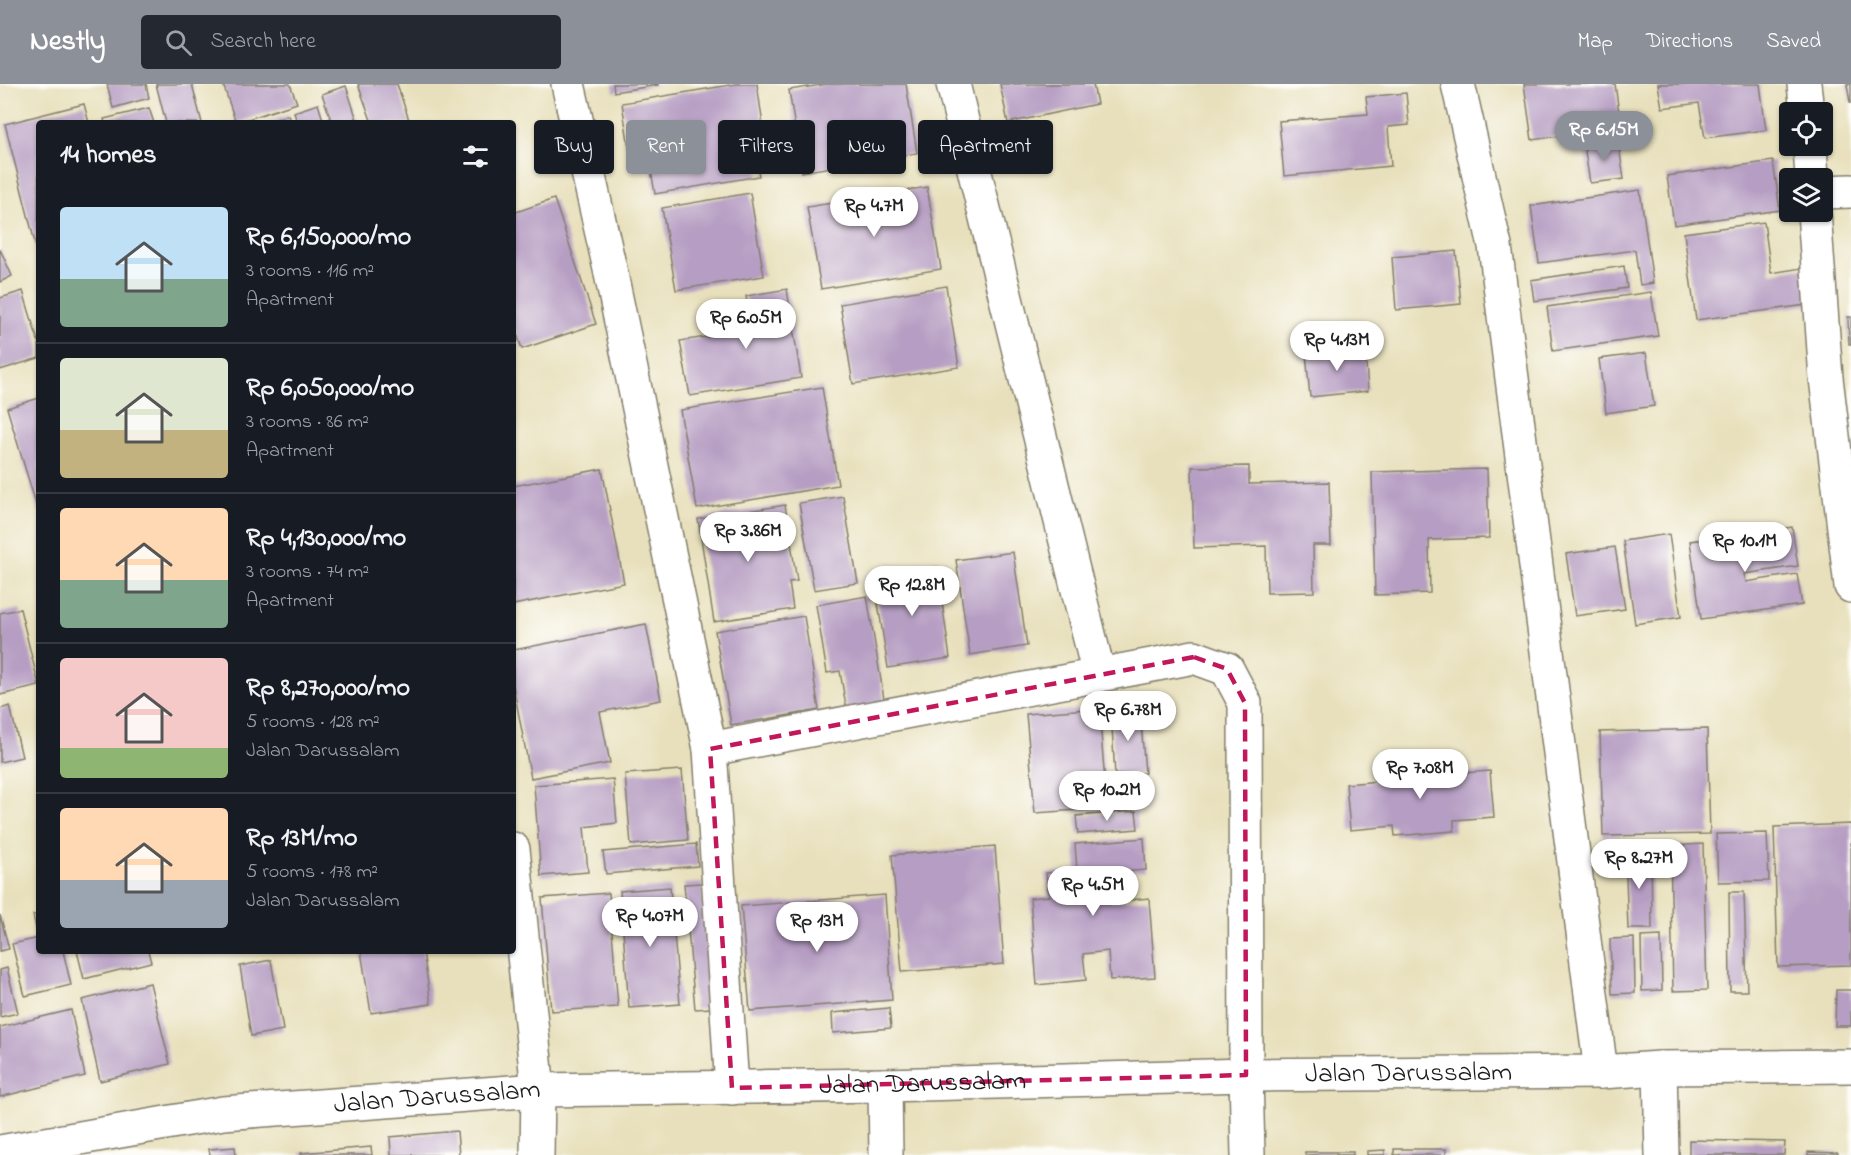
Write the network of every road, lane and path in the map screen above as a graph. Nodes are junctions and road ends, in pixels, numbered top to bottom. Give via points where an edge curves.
1 (568, 84) edge
2 (953, 84) edge
3 (1458, 84) edge
4 (1804, 84) edge
5 (1807, 102) edge
6 (1851, 190) edge
7 (1833, 191) edge
8 (1815, 222) edge
9 (1849, 541) edge
10 (1851, 586) edge
11 (1099, 675) junction
12 (710, 749) junction
13 (516, 878) edge
14 (1851, 1066) edge
15 (1660, 1068) junction
16 (1601, 1071) junction
17 (1246, 1076) junction
18 (885, 1085) junction
19 (732, 1088) junction
20 (538, 1090) junction
21 (0, 1152) edge
22 (537, 1155) edge
23 (886, 1155) edge
24 (1248, 1155) edge
25 (1662, 1155) edge

1 - 12 street
2 - 11 street
3 - 16 street via 1495,246
4 - 5 street
6 - 7 street
8 - 9 street via 1826,378
9 - 10 street
11 - 12 street
11 - 17 street via 1194,657 1227,669 1245,703
12 - 19 street
13 - 20 street
14 - 15 street, Jalan Darussalam
15 - 16 street, Jalan Darussalam
15 - 25 street
16 - 17 street, Jalan Darussalam
17 - 18 street, Jalan Darussalam
17 - 24 street
18 - 19 street, Jalan Darussalam
18 - 23 street
19 - 20 street, Jalan Darussalam
20 - 21 street, Jalan Darussalam via 223,1113
20 - 22 street

